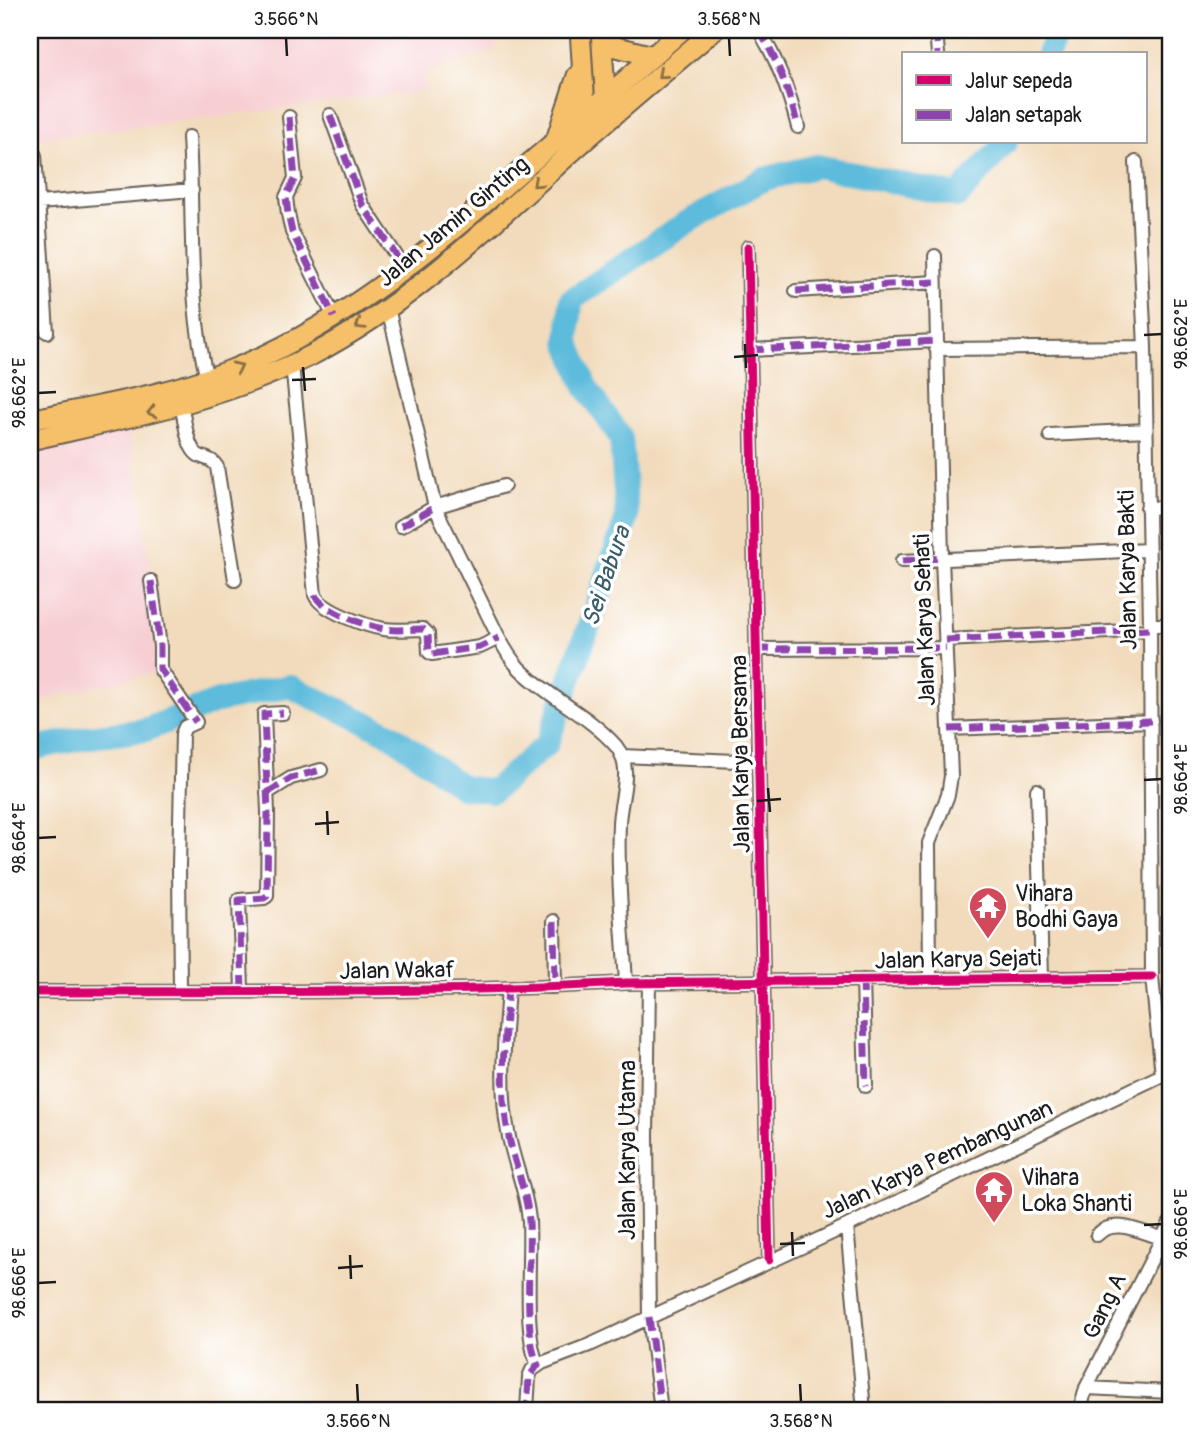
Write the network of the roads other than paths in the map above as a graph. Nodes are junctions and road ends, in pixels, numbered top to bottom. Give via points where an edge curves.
1 (580, 30) edge
2 (682, 30) edge
3 (714, 30) edge
4 (759, 30) edge
5 (936, 30) edge
6 (602, 34) edge
7 (938, 52) edge
8 (653, 56) junction
9 (582, 60) junction
10 (605, 97) junction
11 (584, 115) junction
12 (330, 116) dead end
13 (289, 117) dead end
14 (608, 121) junction
15 (798, 127) dead end
16 (189, 137) dead end
17 (588, 138) junction
18 (555, 141) junction
19 (36, 155) dead end
20 (1136, 162) dead end
21 (192, 190) junction
22 (39, 203) junction
23 (748, 247) dead end
24 (935, 256) dead end
25 (405, 269) junction
26 (935, 282) junction
27 (796, 291) dead end
28 (388, 308) junction
29 (334, 317) junction
30 (47, 332) dead end
31 (936, 345) junction
32 (1145, 347) junction
33 (750, 350) junction
34 (292, 364) junction
35 (209, 387) junction
36 (181, 405) junction
37 (30, 420) edge
38 (1146, 430) junction
39 (1050, 435) dead end
40 (30, 440) edge
41 (504, 486) dead end
42 (435, 507) junction
43 (1170, 507) edge
44 (1147, 508) junction
45 (401, 526) dead end
46 (1147, 550) junction
47 (942, 558) junction
48 (902, 561) dead end
49 (235, 580) dead end
50 (151, 581) dead end
51 (1170, 625) edge
52 (1150, 627) junction
53 (499, 639) junction
54 (946, 644) junction
55 (757, 649) junction
56 (283, 713) dead end
57 (1151, 721) junction
58 (949, 729) junction
59 (622, 756) junction
60 (759, 762) junction
61 (321, 769) dead end
62 (1037, 790) dead end
63 (267, 793) junction
64 (554, 921) dead end
65 (1152, 977) junction
66 (1042, 978) junction
67 (863, 979) junction
68 (930, 979) junction
69 (764, 981) junction
70 (649, 982) junction
71 (626, 983) junction
72 (555, 987) junction
73 (508, 988) junction
74 (242, 990) junction
75 (180, 991) junction
76 (30, 992) edge
77 (1166, 1077) edge
78 (866, 1086) dead end
79 (1170, 1223) edge
80 (847, 1226) junction
81 (1097, 1235) dead end
82 (1161, 1238) junction
83 (769, 1260) junction
84 (649, 1317) junction
85 (538, 1365) junction
86 (1086, 1388) junction
87 (1170, 1392) edge
88 (527, 1410) edge
89 (661, 1410) edge
90 (864, 1410) edge
91 (1080, 1410) edge

1 - 9 main road
2 - 8 main road, Jalan Jamin Ginting
3 -> 14 main road, Jalan Jamin Ginting
4 - 15 street via 788,86
5 - 7 street
6 - 8 main road via 617,47
6 - 10 main road
8 - 10 main road, Jalan Jamin Ginting
9 - 11 main road
9 - 18 main road
10 - 11 main road, Jalan Jamin Ginting
10 - 14 main road
11 - 17 main road
11 - 18 main road, Jalan Jamin Ginting
12 - 25 street via 362,204
13 - 29 street via 295,178 286,197 292,232
14 - 17 main road, Jalan Jamin Ginting
16 - 21 street
17 -> 28 main road, Jalan Jamin Ginting via 459,255
18 - 25 main road, Jalan Jamin Ginting
19 - 22 street
20 - 32 street, Jalan Karya Bakti
21 - 22 street
21 - 35 street via 196,334
22 - 30 street
23 - 33 street, Jalan Karya Bersama
24 - 26 street, Jalan Karya Sehati
25 - 29 main road, Jalan Jamin Ginting
26 - 27 street
26 - 31 street, Jalan Karya Sehati
28 -> 34 main road, Jalan Jamin Ginting
28 - 42 street
35 -> 29 main road, Jalan Jamin Ginting via 226,372
31 - 32 street
31 - 33 street
31 - 47 street, Jalan Karya Sehati
32 - 38 street, Jalan Karya Bakti
33 - 55 street, Jalan Karya Bersama
34 - 35 main road, Jalan Jamin Ginting via 241,387
34 - 53 street via 318,601 380,628 423,629 432,654 480,647
35 - 36 main road, Jalan Jamin Ginting
35 - 37 main road, Jalan Jamin Ginting
36 -> 40 main road, Jalan Jamin Ginting
36 - 49 street via 192,447 217,467
38 - 39 street
38 - 44 street, Jalan Karya Bakti
41 - 42 street
42 - 45 street
42 - 53 street
43 - 44 street
44 - 46 street, Jalan Karya Bakti
46 - 47 street
46 - 52 street, Jalan Karya Bakti
47 - 48 street
47 - 54 street, Jalan Karya Sehati
50 - 75 street via 161,673 196,722 182,734
51 - 52 street
52 - 54 street
52 - 57 street, Jalan Karya Bakti
53 - 59 street via 517,665 610,740
54 - 55 street
54 - 58 street, Jalan Karya Sehati
55 - 60 street, Jalan Karya Bersama
56 - 63 street via 264,714
57 - 58 street
57 - 65 street, Jalan Karya Bakti
58 - 68 street, Jalan Karya Sehati via 950,786 929,842
59 - 60 street
59 - 71 street via 625,778 619,823
60 - 69 street, Jalan Karya Bersama
61 - 63 street via 290,778
62 - 66 street
63 - 74 street via 267,897 239,900
64 - 72 street
65 - 66 street, Jalan Karya Sejati
65 - 77 street, Jalan Karya Bakti
66 - 68 street, Jalan Karya Sejati
67 - 68 street, Jalan Karya Sejati
67 - 69 street, Jalan Karya Sejati
67 - 78 street
69 - 70 street, Jalan Wakaf
69 - 83 street, Jalan Karya Bersama
70 - 71 street, Jalan Wakaf
70 - 84 street, Jalan Karya Utama
71 - 72 street, Jalan Wakaf
72 - 73 street, Jalan Wakaf
73 - 74 street, Jalan Wakaf
73 - 85 street via 505,1112 527,1209 530,1320
74 - 75 street, Jalan Wakaf
75 - 76 street, Jalan Wakaf
77 - 80 street, Jalan Karya Pembangunan
79 - 82 street, Gang A
80 - 83 street, Jalan Karya Pembangunan
80 - 90 street
81 - 82 street via 1104,1227 1115,1225
82 - 86 street, Gang A
83 - 84 street, Jalan Karya Pembangunan
84 - 85 street, Jalan Karya Pembangunan
84 - 89 street, Jalan Karya Utama
85 - 88 street via 529,1377
86 - 87 street
86 - 91 street, Gang A

